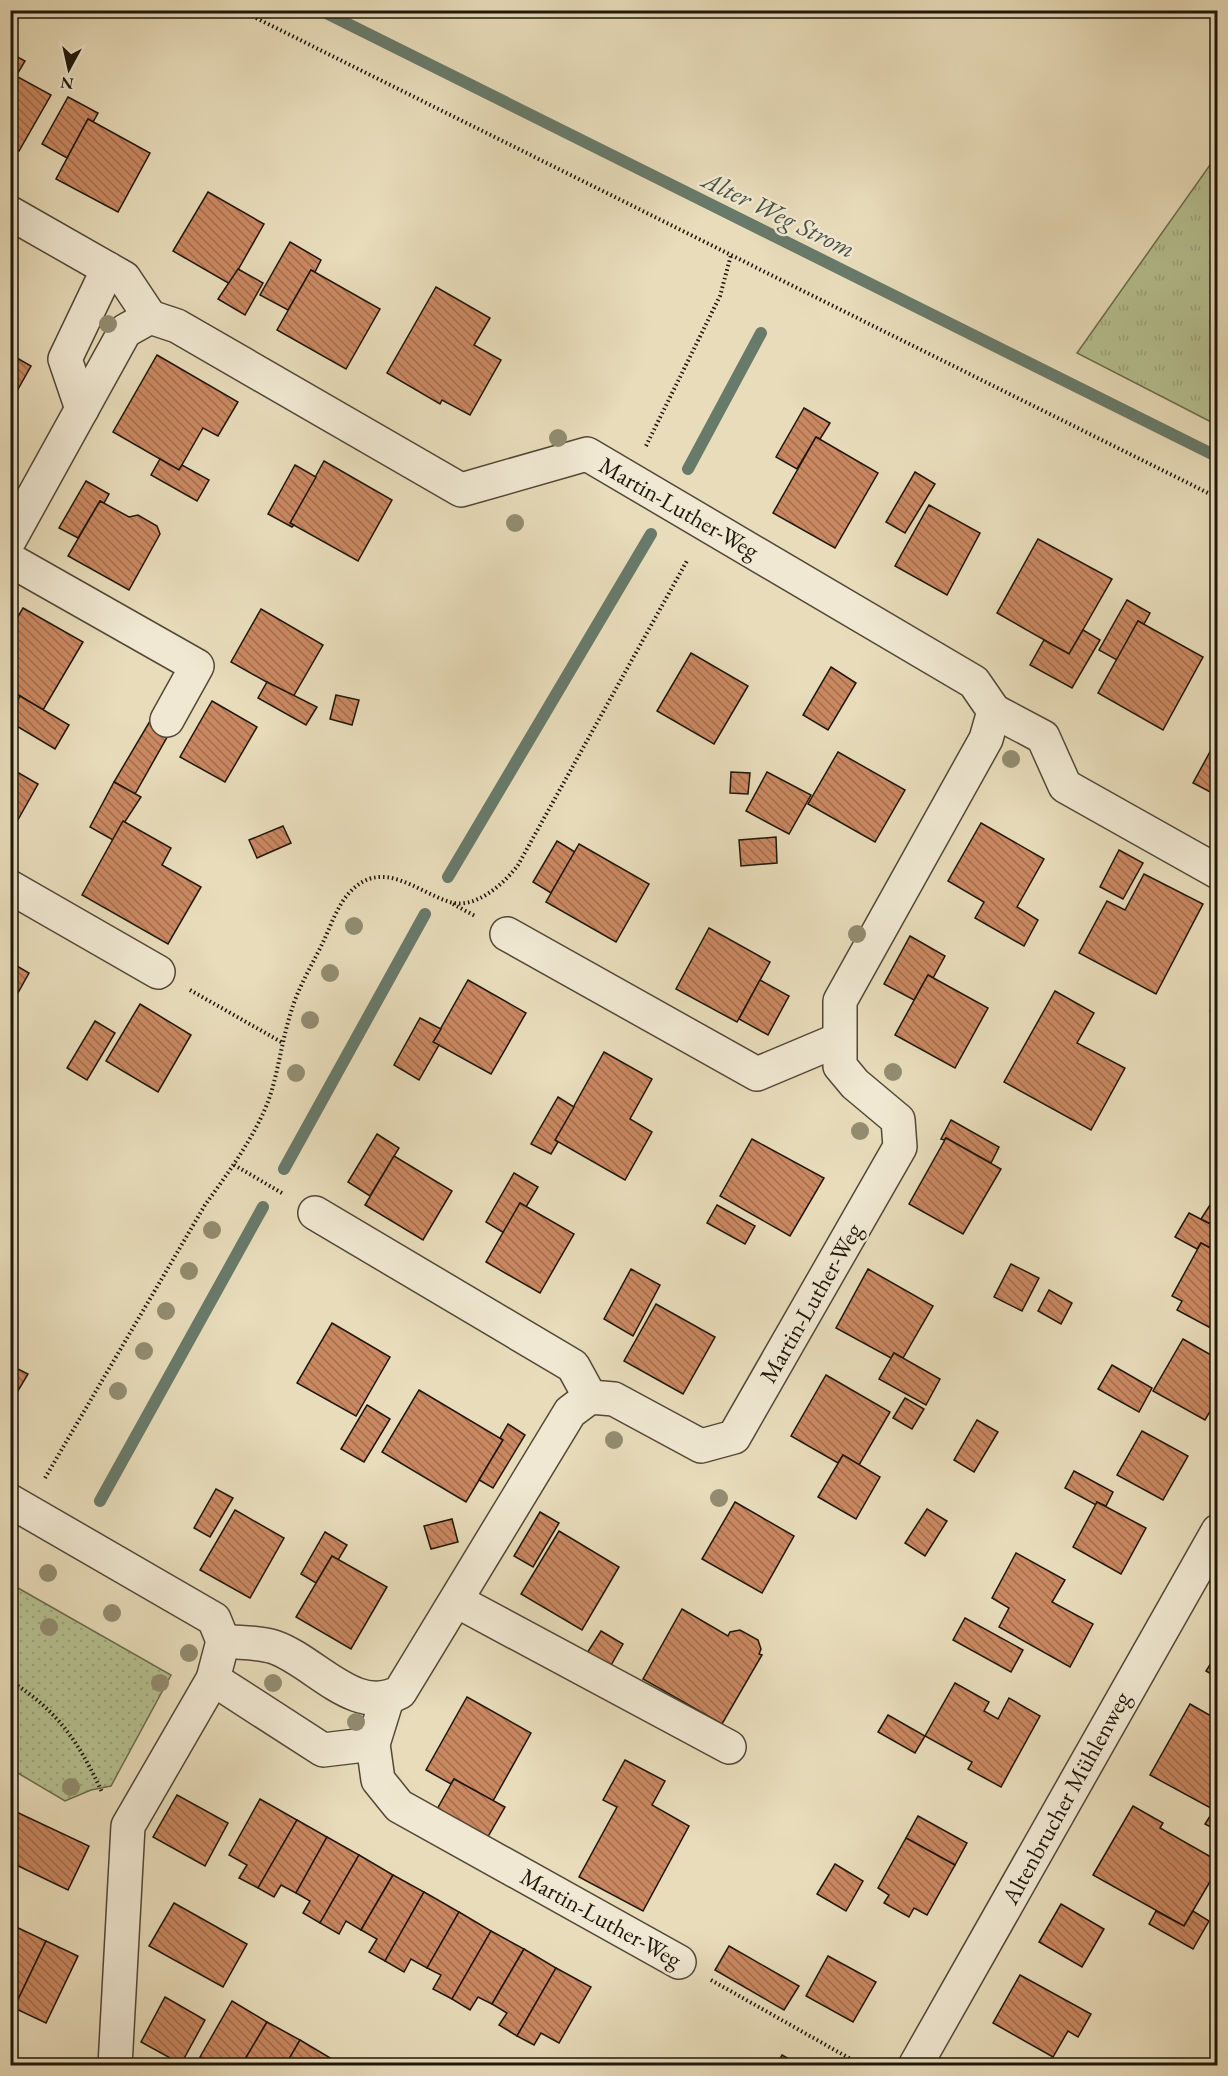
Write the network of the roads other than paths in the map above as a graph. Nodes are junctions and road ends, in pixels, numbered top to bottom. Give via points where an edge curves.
1 (10, 213) edge
2 (108, 269) junction
3 (150, 317) junction
4 (82, 409) junction
5 (10, 539) edge
6 (10, 560) edge
7 (994, 711) junction
8 (167, 720) dead end
9 (1218, 872) edge
10 (10, 888) edge
11 (507, 934) dead end
12 (158, 972) road end
13 (838, 1040) junction
14 (315, 1213) road end
15 (590, 1397) junction
16 (25, 1494) edge
17 (1218, 1531) edge
18 (457, 1601) junction
19 (223, 1641) junction
20 (213, 1678) junction
21 (387, 1699) junction
22 (373, 1744) junction
23 (729, 1748) dead end
24 (679, 1962) road end
25 (115, 2066) edge
26 (915, 2066) edge

1 - 2 street
2 - 3 street via 124,279
2 - 4 street via 65,359
3 - 4 street via 125,331
3 - 7 street, Martin-Luther-Weg via 177,326 461,490 587,454 974,682
4 - 5 street
6 - 8 street via 197,666
7 - 9 street, Martin-Luther-Weg via 1043,737 1065,786
7 - 13 street, Martin-Luther-Weg via 986,739 840,1001
10 - 12 street
11 - 13 street via 757,1074
13 - 15 street, Martin-Luther-Weg via 840,1066 898,1120 900,1147 734,1437 701,1446 614,1399
14 - 15 street via 573,1366
15 - 18 street, Martin-Luther-Weg via 570,1412
16 - 19 street via 214,1619
17 - 26 street, Altenbrucher Mühlenweg
18 - 21 street, Martin-Luther-Weg via 400,1692
18 - 23 street
19 - 20 street
19 - 21 street via 274,1647 358,1696
20 - 22 street via 323,1750
20 - 25 street via 128,1826
21 - 22 street, Martin-Luther-Weg
22 - 24 street, Martin-Luther-Weg via 378,1780 399,1806

